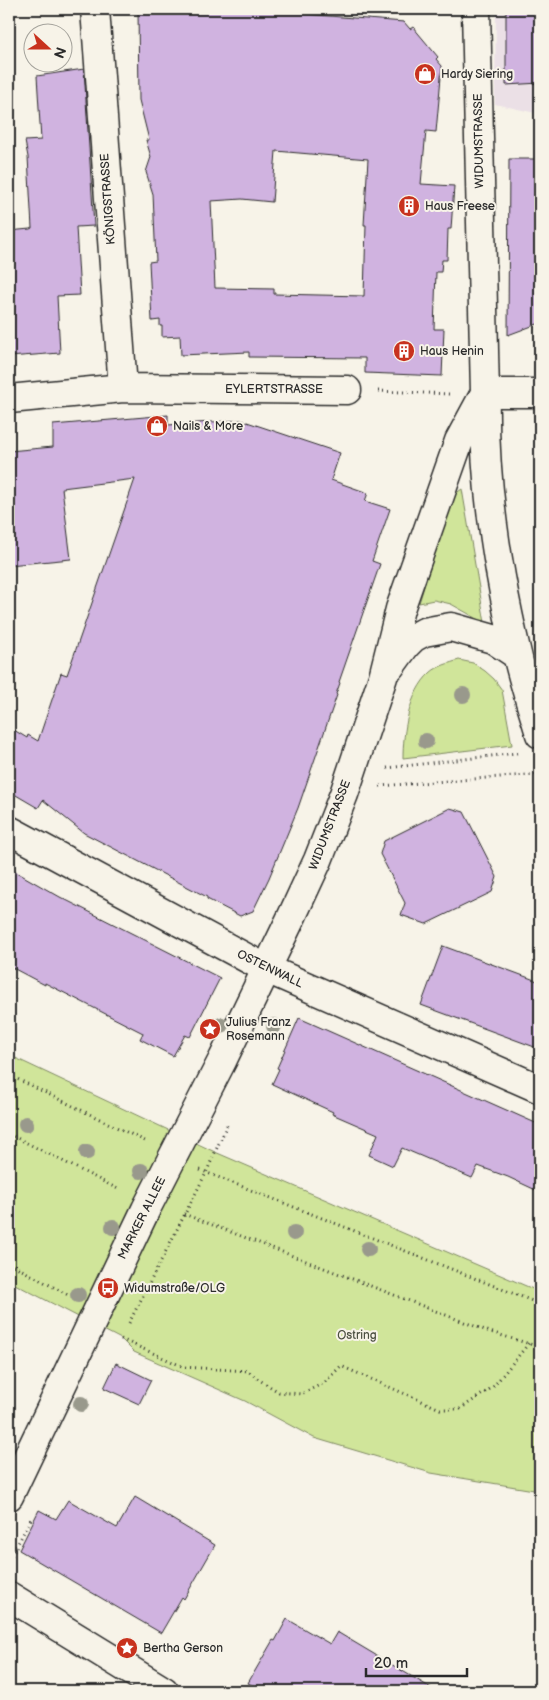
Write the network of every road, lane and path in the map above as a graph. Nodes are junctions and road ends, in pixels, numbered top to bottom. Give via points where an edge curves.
1 (95, 9) edge
2 (476, 9) edge
3 (123, 388) junction
4 (347, 390) joint
5 (485, 393) junction
6 (540, 393) edge
7 (9, 399) edge
8 (517, 655) junction
9 (383, 676) junction
10 (540, 734) edge
11 (521, 753) dead end
12 (386, 768) dead end
13 (540, 774) edge
14 (372, 787) dead end
15 (9, 830) edge
16 (267, 969) junction
17 (9, 1075) edge
18 (540, 1089) edge
19 (9, 1134) edge
20 (174, 1156) junction
21 (121, 1190) junction
22 (116, 1199) dead end
23 (150, 1203) junction
24 (9, 1263) edge
25 (74, 1287) dead end
26 (70, 1296) junction
27 (540, 1304) edge
28 (66, 1305) dead end
29 (121, 1339) dead end
30 (529, 1344) junction
31 (540, 1347) edge
32 (9, 1496) edge
33 (9, 1596) edge
34 (164, 1691) edge

1 - 3 street, KÖNIGSTRASSE
2 - 5 street, WIDUMSTRASSE
3 - 4 street, EYLERTSTRASSE
3 - 7 street, EYLERTSTRASSE
4 - 5 path
5 - 6 street
5 - 8 street, WIDUMSTRASSE via 484,428 493,530
5 - 9 street, WIDUMSTRASSE via 459,440 400,608
8 - 9 street, WIDUMSTRASSE via 493,639 451,627 424,632 413,638
8 - 10 street, WIDUMSTRASSE
9 - 16 street, WIDUMSTRASSE via 344,794
11 - 12 path
13 - 14 path
15 - 16 street, OSTENWALL
16 - 18 street, OSTENWALL
16 - 20 street, MARKER ALLEE
17 - 20 path
19 - 21 path
20 - 23 street, MARKER ALLEE
20 - 27 path via 206,1173
21 - 22 path
21 - 23 path
23 - 30 path
23 - 32 street, MARKER ALLEE
24 - 26 path
25 - 26 path
26 - 28 path
29 - 30 path via 184,1367 248,1371 279,1392 301,1394 324,1383 341,1366 440,1409 460,1409 493,1387
30 - 31 path
33 - 34 street

